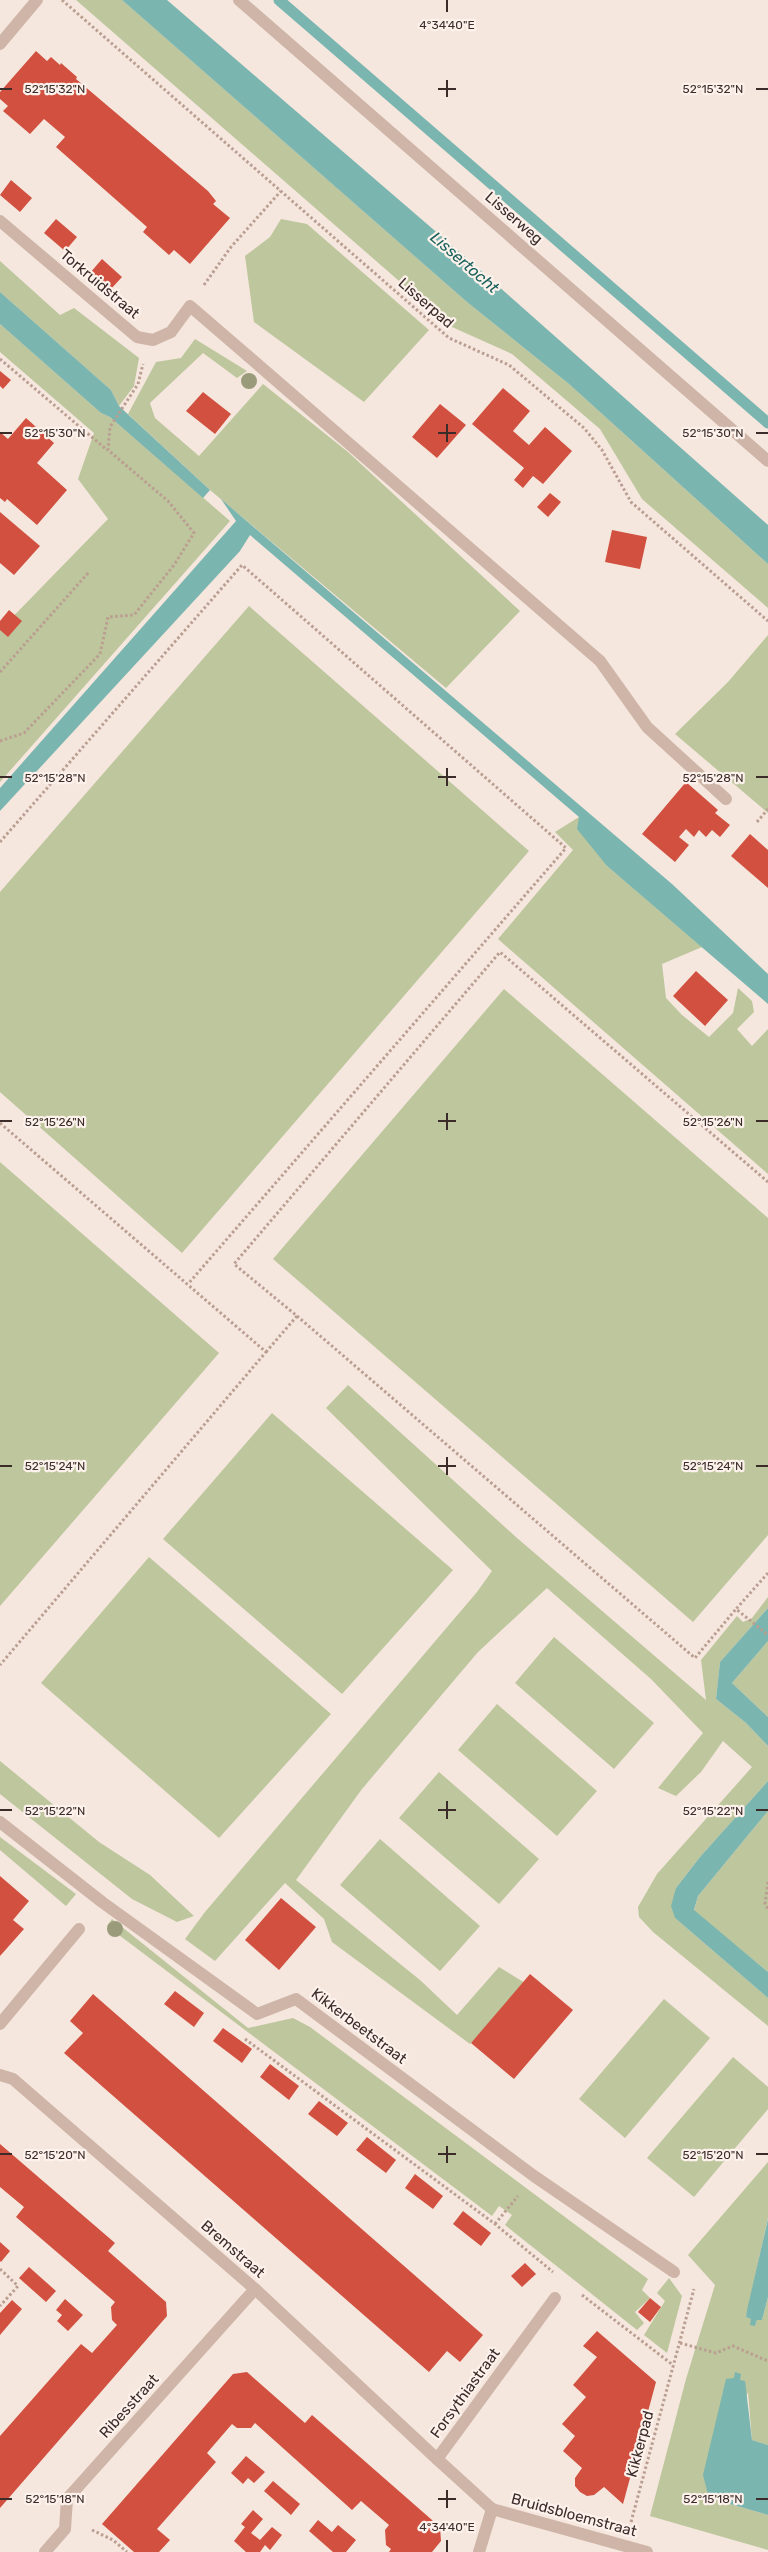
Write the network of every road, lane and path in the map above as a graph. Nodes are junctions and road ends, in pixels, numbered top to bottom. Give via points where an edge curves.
1 (37, 0) edge
2 (62, 0) edge
3 (239, 0) edge
4 (0, 44) edge
5 (281, 191) junction
6 (0, 221) edge
7 (190, 306) junction
8 (149, 339) junction
9 (0, 359) edge
10 (108, 450) junction
11 (768, 461) edge
12 (89, 572) dead end
13 (768, 621) edge
14 (0, 672) edge
15 (0, 741) edge
16 (726, 799) dead end
17 (768, 809) edge
18 (757, 822) dead end
19 (0, 842) edge
20 (0, 1123) edge
21 (768, 1182) edge
22 (188, 1284) junction
23 (297, 1316) junction
24 (266, 1352) junction
25 (768, 1573) edge
26 (736, 1609) junction
27 (768, 1635) edge
28 (0, 1665) edge
29 (0, 1822) edge
30 (768, 1882) edge
31 (768, 1908) edge
32 (79, 1929) dead end
33 (0, 2024) edge
34 (238, 2033) dead end
35 (0, 2075) edge
36 (534, 2176) junction
37 (495, 2224) junction
38 (0, 2269) edge
39 (674, 2272) joint
40 (560, 2278) dead end
41 (255, 2289) junction
42 (574, 2289) dead end
43 (555, 2298) dead end
44 (0, 2306) edge
45 (680, 2343) junction
46 (768, 2361) edge
47 (673, 2365) junction
48 (437, 2459) junction
49 (492, 2509) junction
50 (68, 2518) junction
51 (625, 2545) junction
52 (45, 2552) edge
53 (127, 2552) edge
54 (479, 2552) edge
55 (647, 2552) edge

1 - 4 street
2 - 5 path, Lisserpad
3 - 11 street, Lisserweg
5 - 7 path via 231,247
5 - 13 path, Lisserpad via 449,338 508,365 584,428 602,450 631,502
6 - 8 street, Torkruidstraat via 137,337
7 - 8 street via 171,332
7 - 16 street via 600,661 647,728
8 - 10 path via 138,384 110,428
9 - 10 path
10 - 15 path via 168,501 194,533 174,565 134,615 108,617 100,654 24,733
12 - 14 path
17 - 18 path
19 - 22 path via 242,565 566,848
20 - 22 path
21 - 23 path via 500,952 234,1264
22 - 24 path
23 - 24 path
23 - 26 path via 694,1658
24 - 28 path
25 - 26 path
26 - 27 path
29 - 36 street, Kikkerbeetstraat via 102,1902 257,2014 296,1999
30 - 31 path via 764,1904
32 - 33 street
34 - 37 path
35 - 41 street, Bremstraat via 13,2079
36 - 37 path
36 - 39 street, Kikkerbeetstraat
37 - 40 path
38 - 44 path via 18,2286
39 - 45 path, Kikkerpad via 694,2288
41 - 48 street, Bremstraat
41 - 50 street, Ribesstraat via 67,2499
42 - 47 path
43 - 48 street, Forsythiastraat
45 - 46 path via 716,2352 733,2346
45 - 47 path, Kikkerpad
47 - 51 path, Kikkerpad
48 - 49 street, Forsythiastraat
49 - 51 street, Bruidsbloemstraat
49 - 54 street
50 - 52 street, Ribesstraat via 66,2529
50 - 53 path via 113,2540
51 - 55 street, Bruidsbloemstraat

